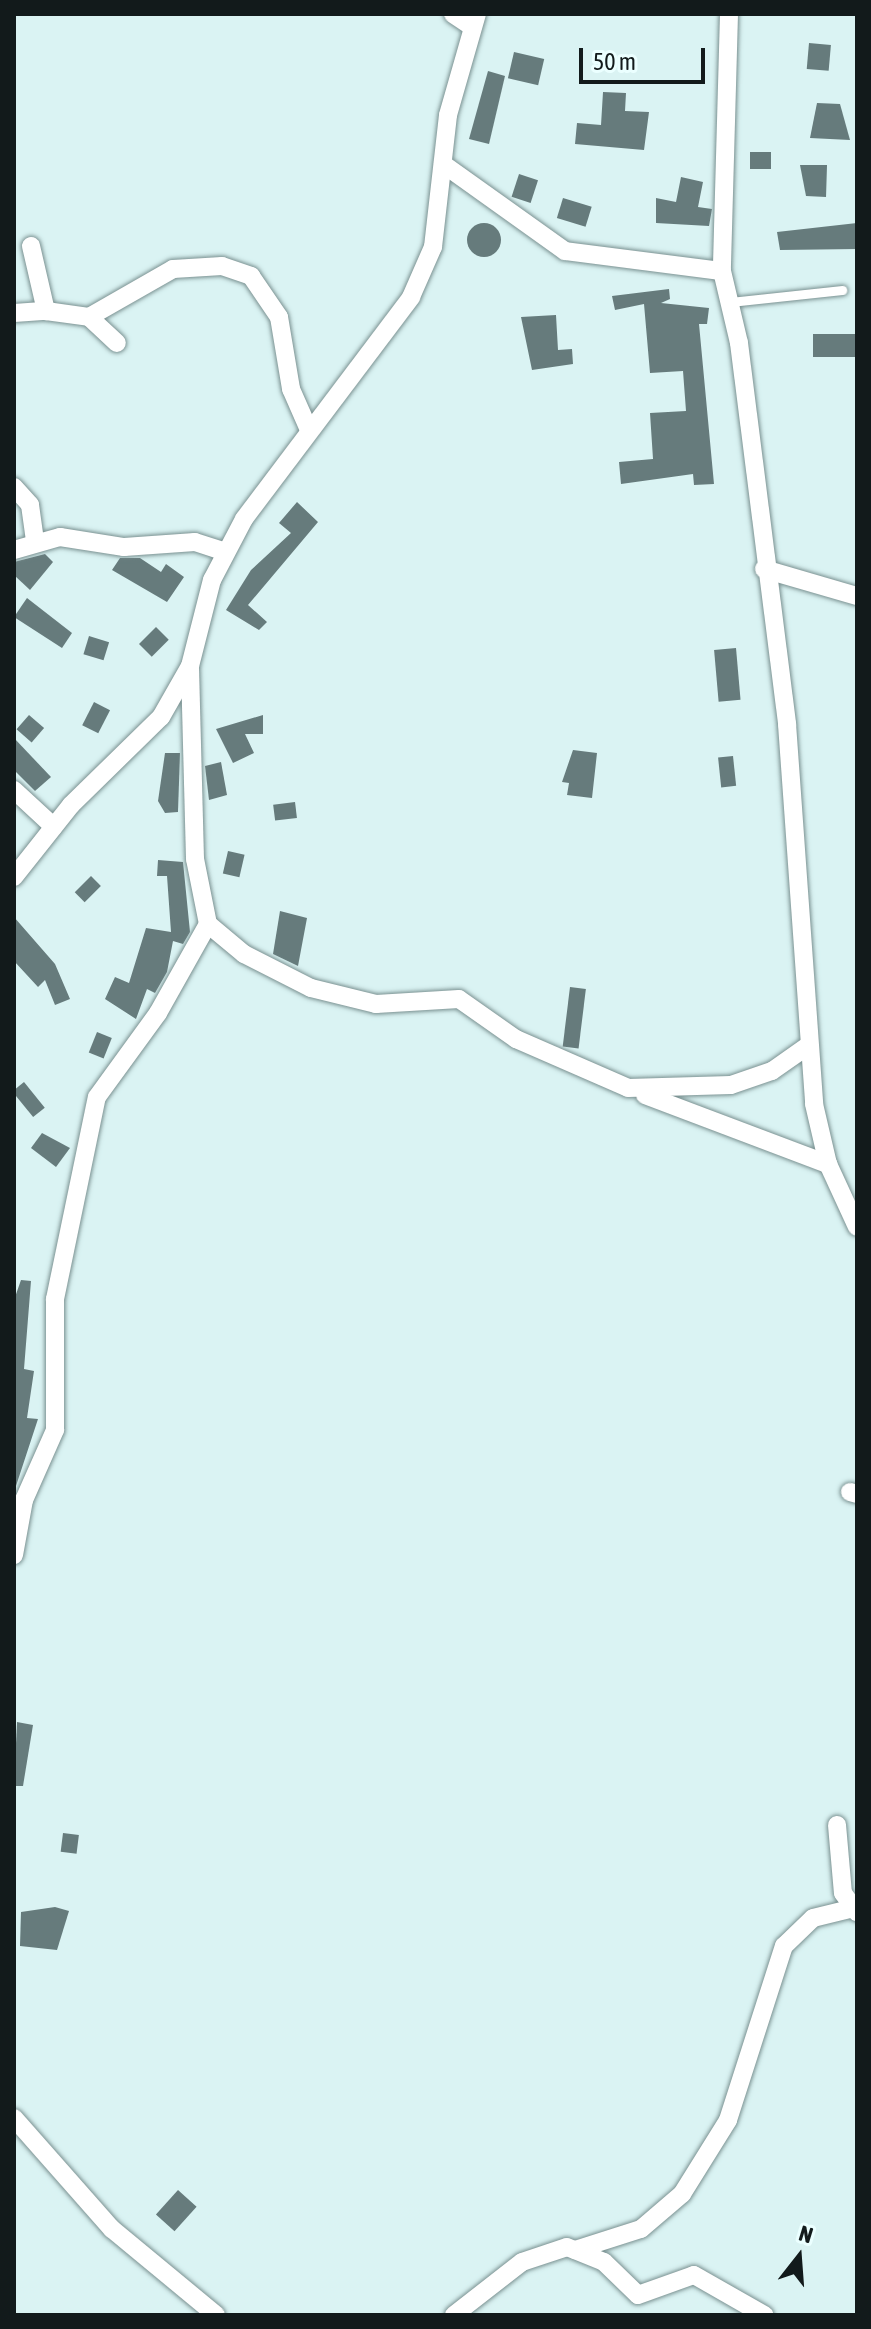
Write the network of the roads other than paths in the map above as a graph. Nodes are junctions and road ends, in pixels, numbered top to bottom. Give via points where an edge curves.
1 (453, 14) edge
2 (729, 14) edge
3 (475, 20) edge
4 (443, 164) junction
5 (31, 246) dead end
6 (722, 271) junction
7 (842, 290) dead end
8 (730, 302) junction
9 (46, 311) junction
10 (14, 313) edge
11 (89, 317) junction
12 (117, 343) dead end
13 (309, 430) junction
14 (14, 487) edge
15 (35, 539) junction
16 (14, 550) edge
17 (225, 552) junction
18 (764, 569) junction
19 (857, 596) edge
20 (190, 666) junction
21 (14, 790) edge
22 (54, 827) junction
23 (14, 877) edge
24 (208, 924) junction
25 (809, 1045) junction
26 (628, 1088) junction
27 (828, 1164) junction
28 (857, 1227) edge
29 (14, 1555) edge
30 (837, 1825) dead end
31 (855, 1910) edge
32 (14, 2118) edge
33 (575, 2250) junction
34 (216, 2315) edge
35 (454, 2315) edge
36 (764, 2315) edge

1 - 3 street
2 - 6 street
3 - 4 street
4 - 6 street via 565,251
4 - 13 street via 433,247 418,285
5 - 9 street
6 - 8 street
7 - 8 lane
8 - 18 street
9 - 10 street
9 - 11 street
11 - 12 street
11 - 13 street via 173,269 210,265 244,272 276,309 291,389
13 - 17 street
14 - 15 street via 30,505
15 - 16 street
15 - 17 street via 124,547 195,542
17 - 20 street
18 - 19 street
18 - 25 street via 787,724
20 - 22 street via 142,741
20 - 24 street via 195,859
21 - 22 street
22 - 23 street
24 - 26 street via 244,954 311,988 368,1003 459,999 516,1039
24 - 29 street via 158,1013 97,1097 55,1299 55,1430 24,1500
25 - 26 street via 772,1071 731,1085
25 - 27 street
26 - 27 street
27 - 28 street
30 - 31 street via 843,1893
31 - 33 street via 813,1918 784,1946 728,2120 682,2194 641,2229
32 - 34 street via 112,2229
33 - 35 street via 536,2254
33 - 36 street via 604,2262 638,2295 694,2275

